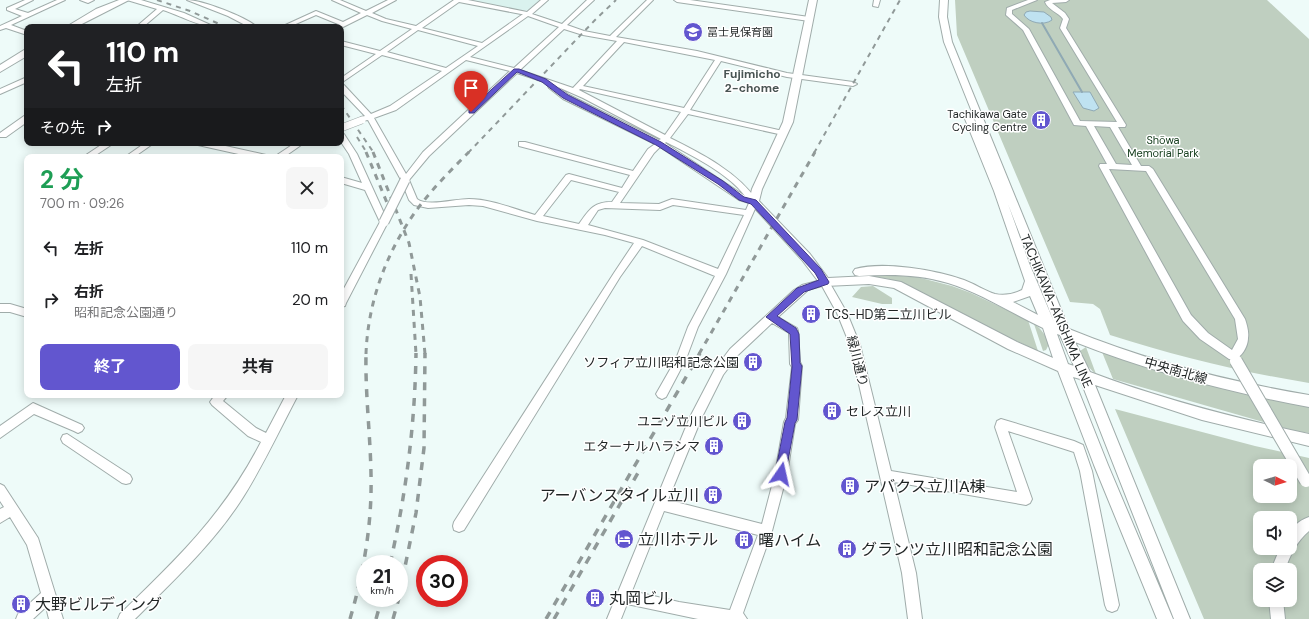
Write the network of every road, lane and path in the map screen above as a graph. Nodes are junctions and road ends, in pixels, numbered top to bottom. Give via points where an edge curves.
1 (30, 0) edge
2 (62, 0) edge
3 (83, 0) edge
4 (91, 0) edge
5 (125, 0) edge
6 (130, 0) edge
7 (190, 0) edge
8 (335, 0) edge
9 (393, 0) edge
10 (458, 0) edge
11 (545, 0) edge
12 (591, 0) edge
13 (650, 0) edge
14 (677, 0) edge
15 (813, 0) edge
16 (936, 0) edge
17 (944, 0) edge
18 (1034, 0) edge
19 (1066, 0) edge
20 (686, 1) edge
21 (1046, 1) edge
22 (162, 8) junction
23 (364, 13) junction
24 (27, 15) junction
25 (527, 15) junction
26 (809, 19) junction
27 (75, 24) edge
28 (143, 24) edge
29 (206, 24) edge
30 (248, 24) edge
31 (291, 24) edge
32 (336, 24) edge
33 (344, 24) edge
34 (562, 26) junction
35 (3, 27) edge
36 (418, 28) junction
37 (24, 33) edge
38 (611, 38) junction
39 (622, 40) junction
40 (344, 45) edge
41 (484, 45) junction
42 (382, 53) junction
43 (24, 54) edge
44 (466, 58) junction
45 (719, 58) junction
46 (0, 68) edge
47 (448, 70) junction
48 (516, 70) junction
49 (798, 76) junction
50 (344, 79) edge
51 (24, 80) edge
52 (544, 80) junction
53 (853, 84) dead end
54 (576, 89) junction
55 (344, 91) edge
56 (0, 92) edge
57 (566, 97) junction
58 (686, 111) junction
59 (366, 118) junction
60 (24, 120) edge
61 (1088, 123) junction
62 (1112, 124) junction
63 (344, 127) edge
64 (783, 133) junction
65 (1, 137) edge
66 (666, 138) junction
67 (344, 140) edge
68 (659, 143) junction
69 (522, 144) dead end
70 (105, 146) edge
71 (146, 146) edge
72 (214, 146) edge
73 (295, 146) edge
74 (93, 154) edge
75 (134, 154) edge
76 (250, 154) edge
77 (283, 154) edge
78 (1113, 167) junction
79 (1138, 168) junction
80 (635, 174) junction
81 (406, 180) junction
82 (344, 181) edge
83 (369, 188) junction
84 (624, 191) junction
85 (754, 202) junction
86 (615, 204) junction
87 (748, 213) junction
88 (537, 218) junction
89 (384, 222) junction
90 (581, 228) junction
91 (640, 242) junction
92 (721, 274) junction
93 (825, 282) junction
94 (1030, 282) junction
95 (344, 297) edge
96 (992, 297) junction
97 (0, 308) edge
98 (24, 312) edge
99 (771, 317) junction
100 (1048, 325) junction
101 (1064, 332) junction
102 (1235, 358) junction
103 (1063, 367) junction
104 (1085, 376) junction
105 (662, 394) dead end
106 (219, 398) edge
107 (290, 398) edge
108 (1309, 401) edge
109 (78, 428) dead end
110 (0, 433) edge
111 (67, 439) dead end
112 (268, 440) junction
113 (1309, 440) edge
114 (885, 475) junction
115 (126, 479) dead end
116 (1308, 483) edge
117 (0, 490) edge
118 (661, 504) junction
119 (12, 508) junction
120 (0, 517) edge
121 (1309, 523) edge
122 (460, 526) dead end
123 (766, 531) junction
124 (1297, 534) edge
125 (50, 595) junction
126 (624, 596) junction
127 (1112, 605) dead end
128 (1277, 607) edge
129 (23, 619) edge
130 (56, 619) edge
131 (126, 619) edge
132 (614, 619) edge
133 (736, 619) edge
134 (915, 619) edge
135 (1165, 619) edge
136 (1182, 619) edge
137 (1278, 619) edge

1 - 24 street via 9,9
2 - 24 street
3 - 4 street
5 - 27 main road
6 - 22 street
7 - 30 street
8 - 23 street
9 - 23 street
10 - 25 street
10 - 36 street
11 - 25 street
12 - 34 street
13 - 38 street
14 - 20 street
15 - 26 main road
16 - 94 main road, TACHIKAWA-AKISHIMA LINE via 938,37 999,191
17 - 101 main road, TACHIKAWA-AKISHIMA LINE via 943,17 948,42
18 - 61 street via 1009,9 1009,15 1026,29 1077,123
19 - 21 street
20 - 26 street
21 - 62 street via 1063,14 1066,19 1063,28 1122,125
22 - 28 street
22 - 29 street
23 - 33 street
23 - 36 street
24 - 35 street
25 - 34 street
25 - 41 street
26 - 49 main road
31 - 32 street via 316,13
34 - 38 street
34 - 48 street
35 - 37 street
36 - 41 street
36 - 42 street
38 - 39 street
39 - 45 street
39 - 54 street
40 - 42 street
41 - 44 street
42 - 47 street
42 - 50 street
43 - 46 main road
44 - 47 street
44 - 48 street, 緑川通り
45 - 49 street
45 - 58 street
47 - 59 street via 393,108
48 - 52 street, 緑川通り
48 - 81 street via 426,154
49 - 53 street
49 - 64 main road via 788,122
51 - 56 street
52 - 54 street, 緑川通り
52 - 57 street, 緑川通り
54 - 57 street
54 - 58 street
54 - 66 street, 緑川通り
55 - 59 street
57 - 68 street, 緑川通り
58 - 64 street
58 - 66 street
59 - 63 street, bridge
59 - 81 street
60 - 65 street
61 - 62 street
61 - 78 street
62 - 79 street
64 - 85 main road via 757,189
66 - 68 street
66 - 85 street, 緑川通り via 717,168 749,194
67 - 83 street
68 - 80 street
68 - 85 street, 緑川通り via 742,198
69 - 80 street
70 - 74 street
71 - 75 street
72 - 76 street
73 - 77 street
78 - 79 street
78 - 102 street via 1103,166 1187,318 1204,336
79 - 102 street via 1149,168 1240,320 1244,338
80 - 84 street
81 - 88 street via 413,200 417,203 483,203
81 - 89 street, bridge
82 - 83 street
83 - 89 street
84 - 86 street
84 - 88 street via 569,178
85 - 87 street
85 - 93 main road, 緑川通り via 806,257
86 - 87 street via 660,207 672,202
86 - 90 street via 596,208
87 - 92 street
88 - 90 street
89 - 95 street
90 - 91 street
91 - 92 street
91 - 122 street
92 - 105 street
93 - 96 main road via 860,272 912,272 951,280
93 - 99 street via 800,290
93 - 103 main road via 865,279 897,285 1006,342
93 - 114 street, 緑川通り via 852,335
94 - 96 main road via 1027,292 1019,297
94 - 100 main road, TACHIKAWA-AKISHIMA LINE
96 - 100 main road, 中央南北線
97 - 98 street
99 - 118 street via 734,352 720,372 696,417
99 - 123 street via 793,331 797,366 792,420
100 - 101 main road, 中央南北線
100 - 103 main road, TACHIKAWA-AKISHIMA LINE
101 - 104 main road, TACHIKAWA-AKISHIMA LINE
101 - 108 main road, 中央南北線 via 1115,352 1176,371 1233,386
102 - 116 street, bridge
103 - 104 main road
103 - 135 main road, TACHIKAWA-AKISHIMA LINE
104 - 113 main road via 1187,411
104 - 136 main road, TACHIKAWA-AKISHIMA LINE
106 - 112 street via 216,402 252,432
107 - 112 street
109 - 110 street via 33,408
111 - 115 street
112 - 131 street via 243,486 209,534
114 - 127 street via 1026,499 1001,424 1074,446 1079,449 1086,471
114 - 134 street, 緑川通り via 909,573
117 - 119 street
118 - 123 street
118 - 126 street
119 - 120 street
119 - 125 street via 33,542
121 - 124 street
123 - 133 street
125 - 129 street
125 - 130 street
126 - 132 street
126 - 133 street
128 - 137 street

